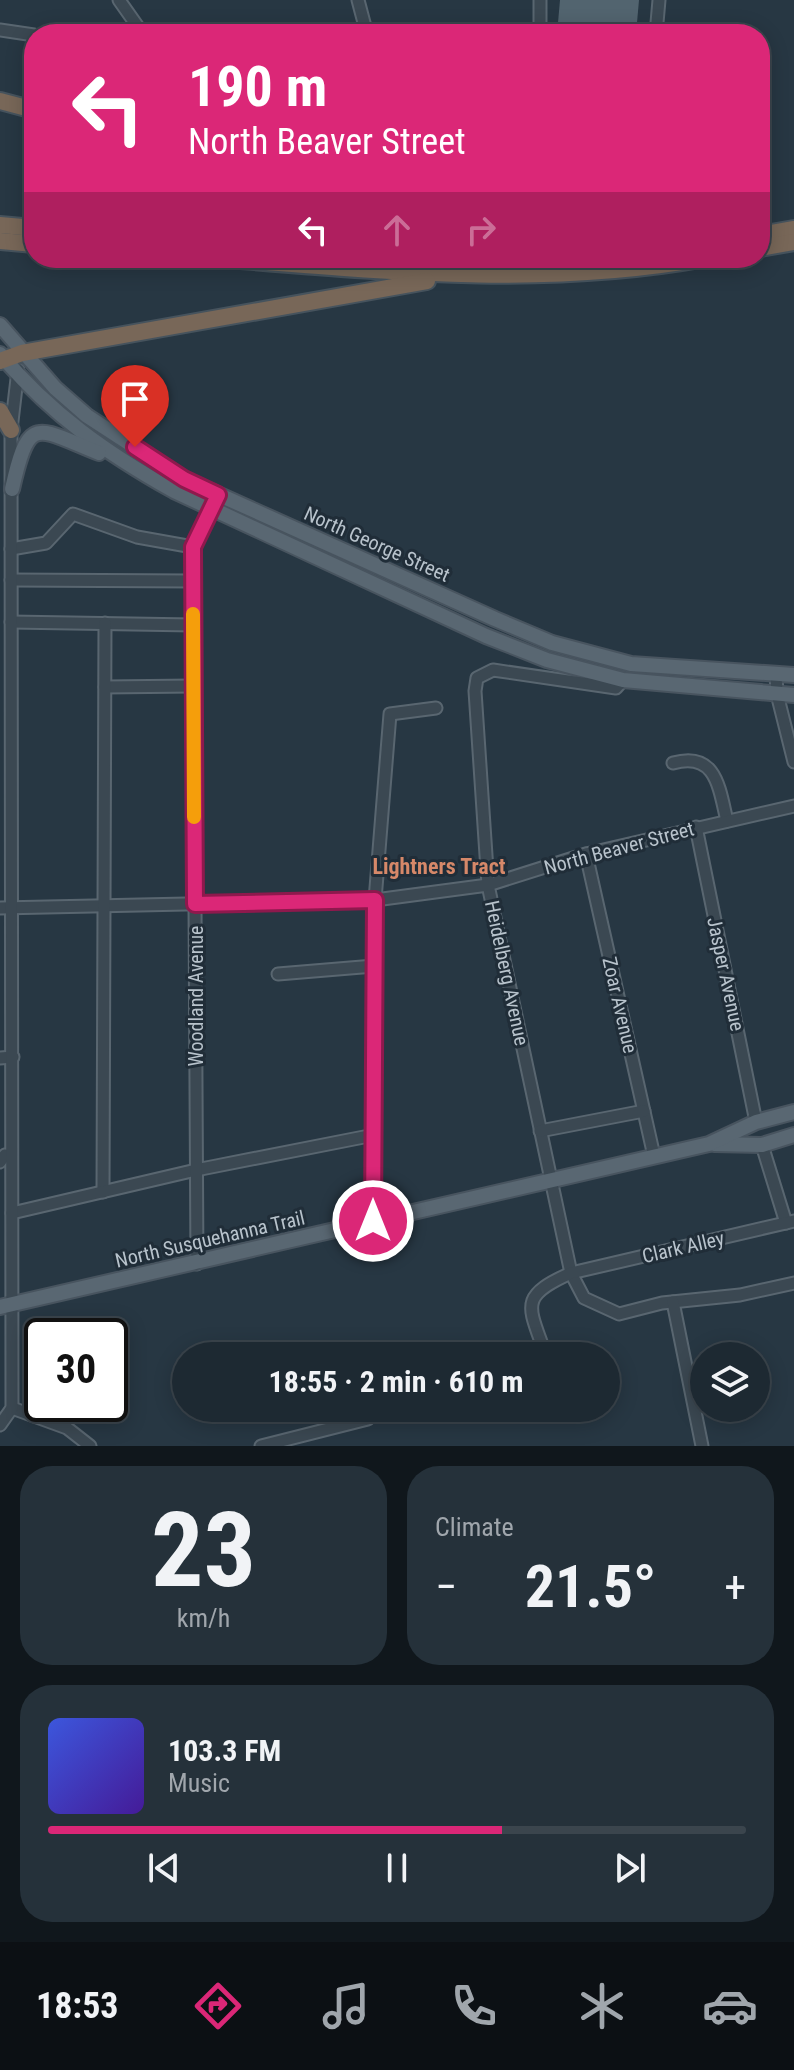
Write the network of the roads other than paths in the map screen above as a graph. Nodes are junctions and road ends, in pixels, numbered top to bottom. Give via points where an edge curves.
1 (119, 0) edge
2 (358, 0) edge
3 (540, 0) edge
4 (659, 0) edge
5 (136, 24) edge
6 (364, 24) edge
7 (540, 24) edge
8 (657, 24) edge
9 (0, 30) edge
10 (24, 34) edge
11 (0, 101) edge
12 (24, 107) edge
13 (0, 225) edge
14 (24, 227) edge
15 (794, 229) edge
16 (770, 233) edge
17 (0, 241) edge
18 (794, 242) edge
19 (24, 243) edge
20 (770, 246) edge
21 (346, 268) edge
22 (609, 268) edge
23 (450, 276) junction
24 (0, 325) edge
25 (22, 353) junction
26 (6, 361) edge
27 (0, 411) edge
28 (11, 430) junction
29 (130, 467) junction
30 (12, 489) junction
31 (214, 501) junction
32 (193, 547) junction
33 (11, 549) junction
34 (11, 580) junction
35 (193, 581) junction
36 (105, 623) junction
37 (193, 625) junction
38 (8, 628) edge
39 (776, 674) junction
40 (794, 675) edge
41 (623, 680) junction
42 (193, 686) junction
43 (105, 687) junction
44 (777, 694) junction
45 (794, 695) edge
46 (436, 708) dead end
47 (794, 762) edge
48 (673, 763) dead end
49 (794, 806) edge
50 (727, 821) junction
51 (696, 827) junction
52 (586, 854) junction
53 (488, 885) junction
54 (375, 900) junction
55 (195, 904) junction
56 (104, 906) junction
57 (0, 908) edge
58 (14, 908) junction
59 (374, 966) junction
60 (278, 974) dead end
61 (6, 1058) edge
62 (644, 1111) junction
63 (794, 1112) edge
64 (756, 1122) junction
65 (540, 1131) junction
66 (374, 1135) junction
67 (794, 1135) edge
68 (709, 1144) junction
69 (762, 1145) junction
70 (4, 1156) edge
71 (654, 1156) junction
72 (196, 1170) junction
73 (550, 1181) junction
74 (103, 1192) junction
75 (12, 1213) junction
76 (373, 1221) junction
77 (790, 1222) edge
78 (197, 1264) junction
79 (571, 1273) junction
80 (794, 1283) edge
81 (673, 1302) junction
82 (6, 1306) edge
83 (541, 1342) edge
84 (12, 1408) junction
85 (356, 1422) edge
86 (0, 1425) edge
87 (90, 1446) edge
88 (261, 1446) edge
89 (702, 1446) edge

1 - 5 street
2 - 6 street
3 - 7 street
4 - 8 street
9 - 10 street
11 - 12 highway
13 - 14 highway
15 - 16 highway
17 - 19 highway
18 - 20 highway
21 - 23 highway
22 - 23 highway
23 - 25 highway
24 - 25 main road, North George Street
25 - 26 highway
25 - 31 main road, North George Street via 87,416
26 - 28 street
26 - 29 main road, North George Street via 77,431
27 - 28 highway
28 - 30 street
29 - 30 main road via 38,431 21,450
29 - 31 main road, North George Street
30 - 33 street
31 - 32 street, Woodland Avenue
31 - 39 main road, North George Street via 552,643 631,664
31 - 41 main road, North George Street via 486,636 547,660
32 - 33 street via 137,537 73,514 46,543
32 - 35 street, Woodland Avenue
33 - 34 street
34 - 35 street
34 - 38 street
35 - 37 street, Woodland Avenue
36 - 37 street
36 - 38 street
36 - 43 street
37 - 42 street, Woodland Avenue
38 - 58 street
39 - 40 main road, North George Street
39 - 44 street
41 - 44 main road, North George Street
41 - 53 street, Heidelberg Avenue via 616,688 493,670 477,678 473,707
42 - 43 street
42 - 55 street, Woodland Avenue
43 - 56 street
44 - 45 main road, North George Street
44 - 47 street
46 - 54 street via 390,714
48 - 50 street via 690,758 709,769
49 - 50 street, North Beaver Street
50 - 51 street, North Beaver Street
51 - 52 street, North Beaver Street
51 - 64 street, Jasper Avenue
52 - 53 street, North Beaver Street
52 - 62 street, Zoar Avenue
53 - 54 street, North Beaver Street
53 - 65 street, Heidelberg Avenue
54 - 55 street, North Beaver Street
54 - 59 street
55 - 56 street, North Beaver Street
55 - 72 street, Woodland Avenue
56 - 58 street, North Beaver Street
56 - 74 street
57 - 58 street, North Beaver Street
58 - 61 street
59 - 60 street
59 - 66 street
61 - 70 street
62 - 65 street
62 - 71 street, Zoar Avenue
63 - 64 main road, North Susquehanna Trail
64 - 68 main road, North Susquehanna Trail
65 - 73 street, Heidelberg Avenue
66 - 72 street
66 - 76 street
67 - 69 main road, North Susquehanna Trail
68 - 69 main road, North Susquehanna Trail
68 - 71 main road, North Susquehanna Trail
69 - 77 street
70 - 75 street
71 - 73 main road, North Susquehanna Trail
72 - 74 street
72 - 78 street, Woodland Avenue
73 - 76 main road, North Susquehanna Trail
73 - 79 street, Heidelberg Avenue
74 - 75 street
75 - 82 street
76 - 78 main road, North Susquehanna Trail
77 - 79 street, Clark Alley
78 - 82 main road, North Susquehanna Trail
79 - 81 street via 584,1298 607,1311 632,1312
79 - 83 street, Clark Alley via 541,1286 532,1300
80 - 81 street
81 - 89 street
82 - 84 street
84 - 86 street
84 - 87 street via 67,1428
85 - 88 street

